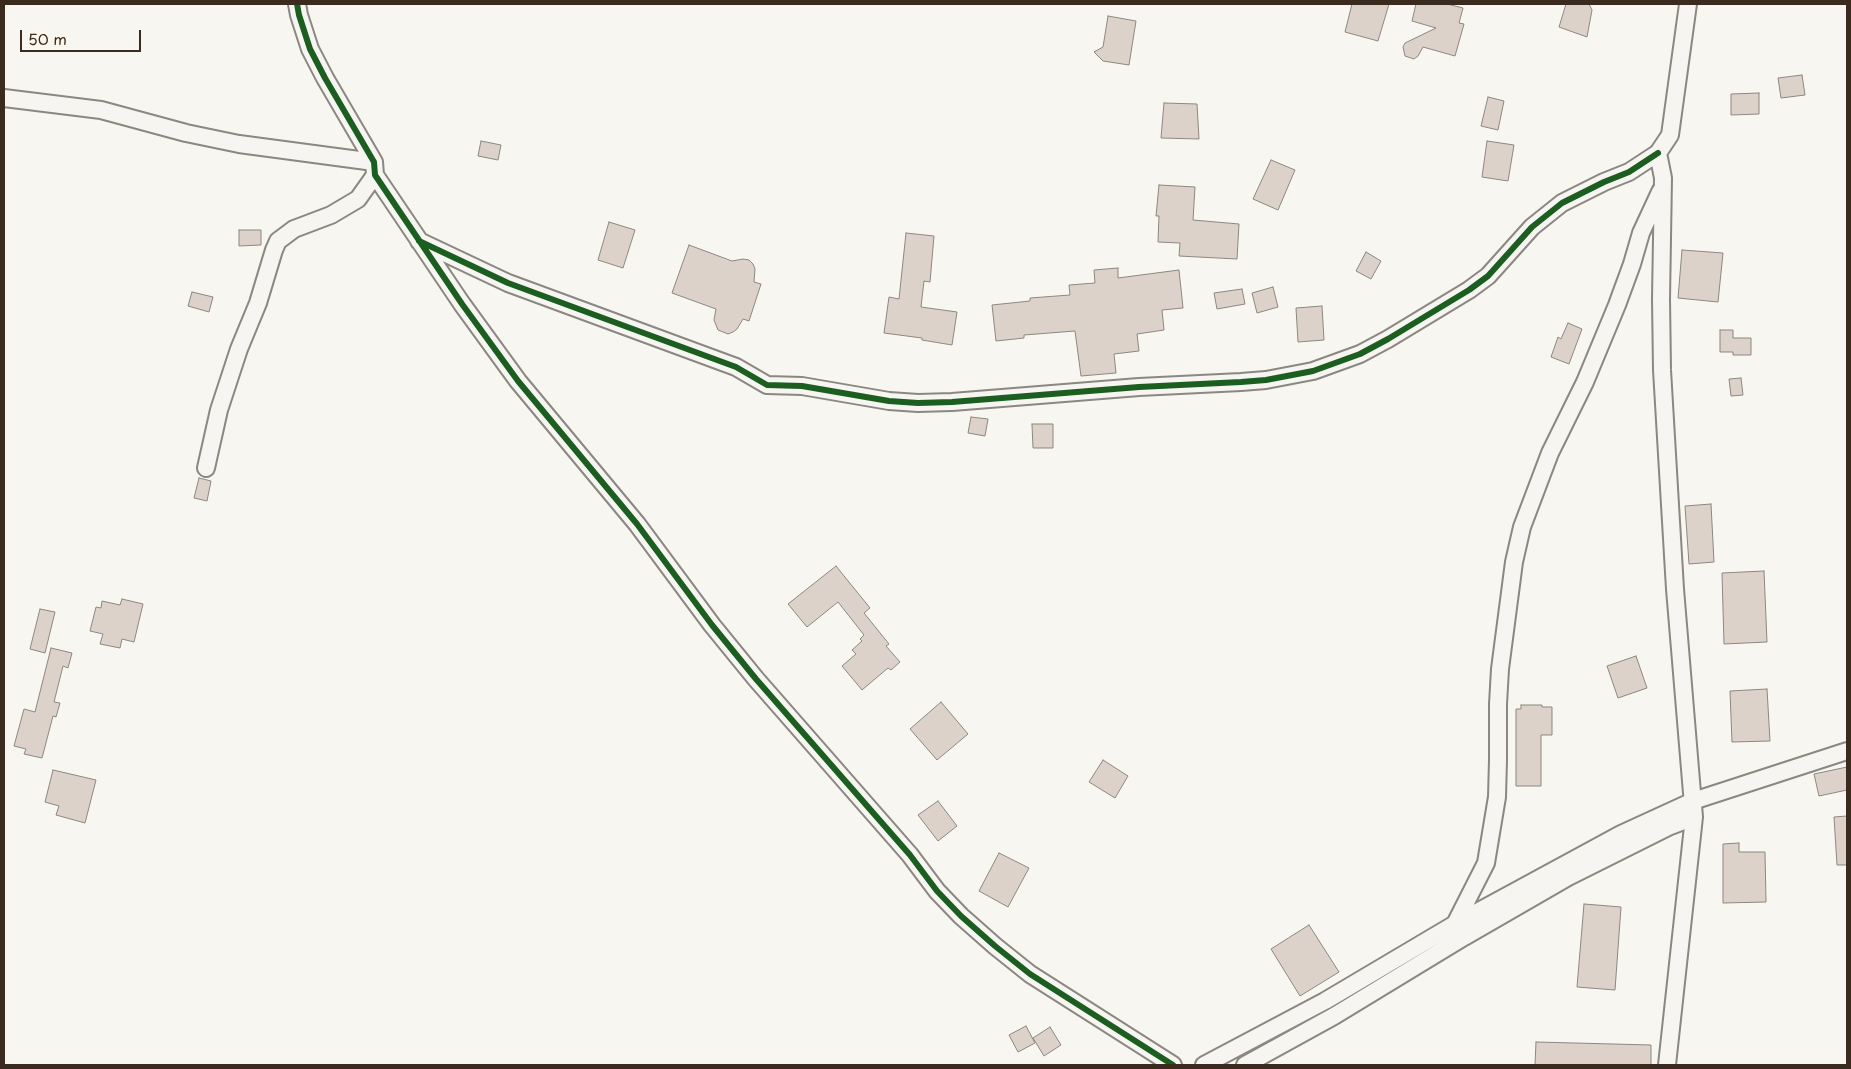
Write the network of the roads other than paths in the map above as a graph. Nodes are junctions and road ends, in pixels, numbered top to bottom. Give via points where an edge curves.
1 (297, 4) edge
2 (1688, 4) edge
3 (4, 98) edge
4 (1658, 153) junction
5 (375, 168) junction
6 (1663, 178) junction
7 (419, 241) junction
8 (206, 468) dead end
9 (1847, 751) edge
10 (1694, 809) junction
11 (1455, 924) junction
12 (1325, 1001) junction
13 (1334, 1016) junction
14 (1173, 1065) edge
15 (1204, 1065) edge
16 (1244, 1065) edge
17 (1667, 1065) edge

1 - 5 street via 310,49
2 - 4 street via 1670,136
3 - 5 street via 101,110 186,133
4 - 6 street
4 - 7 street via 1628,172 1562,203 1532,227 1488,276 1470,290 1381,343 1312,371 1241,382 918,403 802,386 767,385 736,367 508,283
5 - 7 street
5 - 8 street via 358,199 331,215 294,229 278,241 219,410
6 - 10 street via 1662,370 1675,589
6 - 11 street via 1660,196 1641,233 1617,305 1585,382 1550,453 1522,527 1514,562 1500,669 1497,797 1486,863
7 - 14 street via 493,349 637,524 712,625 937,890 961,916 1030,974
9 - 10 street
10 - 11 street via 1621,834
10 - 13 street via 1668,827 1568,877
10 - 17 street
11 - 12 street
12 - 13 street
12 - 15 street
13 - 16 street

